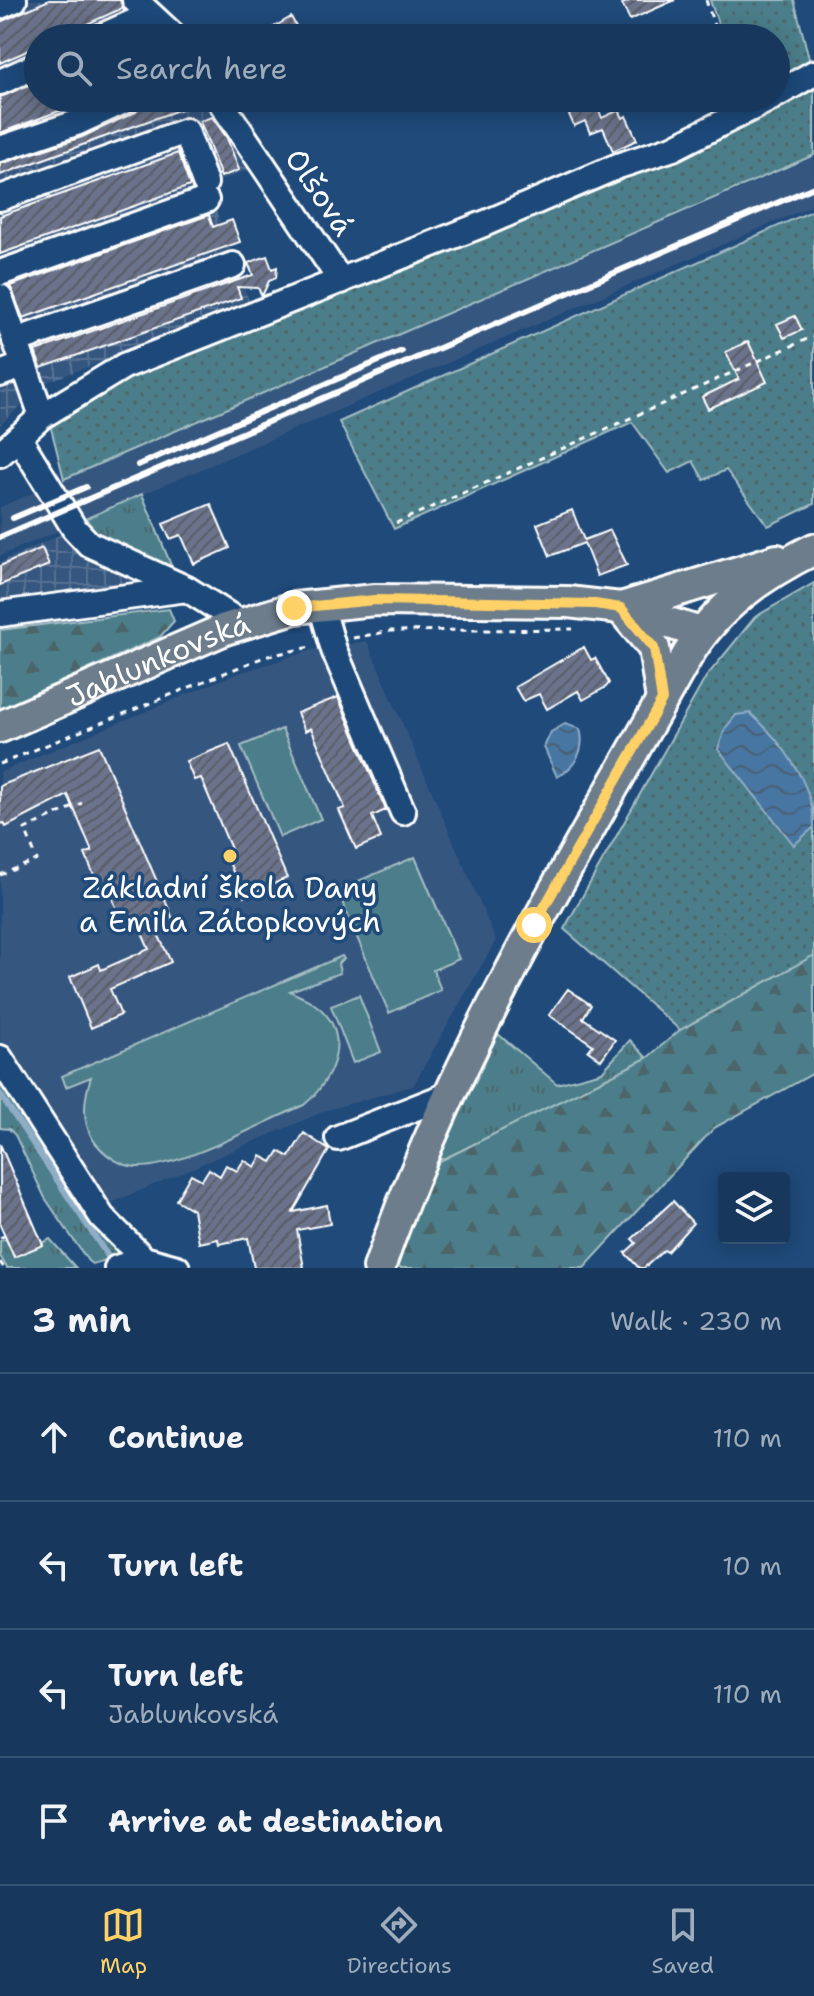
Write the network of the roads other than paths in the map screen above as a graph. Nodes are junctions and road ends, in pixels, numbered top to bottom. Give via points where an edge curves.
1 (14, 0) edge
2 (0, 6) edge
3 (134, 11) edge
4 (117, 24) edge
5 (154, 24) edge
6 (24, 71) edge
7 (814, 73) edge
8 (0, 82) edge
9 (790, 87) edge
10 (100, 112) edge
11 (227, 112) edge
12 (744, 112) edge
13 (0, 149) edge
14 (0, 198) edge
15 (233, 265) dead end
16 (0, 273) edge
17 (341, 281) junction
18 (2, 309) edge
19 (15, 341) junction
20 (24, 365) junction
21 (0, 374) edge
22 (42, 416) junction
23 (9, 446) edge
24 (810, 551) edge
25 (187, 589) junction
26 (321, 605) junction
27 (621, 608) junction
28 (0, 614) edge
29 (241, 623) junction
30 (701, 633) junction
31 (662, 700) junction
32 (0, 727) edge
33 (403, 812) dead end
34 (0, 1058) edge
35 (448, 1095) junction
36 (338, 1138) dead end
37 (144, 1259) junction
38 (117, 1268) edge
39 (177, 1268) edge
40 (379, 1268) edge

1 - 2 street
3 - 4 street
3 - 5 street
6 - 8 street
7 - 9 street
10 - 13 street
11 - 17 street, Olšová
12 - 17 street via 673,148
14 - 16 street via 186,131 205,192
15 - 19 street
17 - 22 street via 124,366
18 - 19 street
19 - 20 street
20 - 21 street
20 - 22 street
22 - 23 street
23 - 25 street via 89,544
24 - 27 main road
24 - 30 main road via 730,601
25 - 28 street
25 - 29 street
26 - 27 main road, Jablunkovská via 375,600 568,602
26 - 29 main road, Jablunkovská
26 - 33 street via 334,650
27 - 30 main road, Jablunkovská
27 - 31 main road via 654,648
29 - 32 main road, Jablunkovská
30 - 31 main road
31 - 35 main road via 534,925
34 - 37 street via 102,1217
35 - 36 street
35 - 40 main road via 409,1181
37 - 38 street
37 - 39 street

